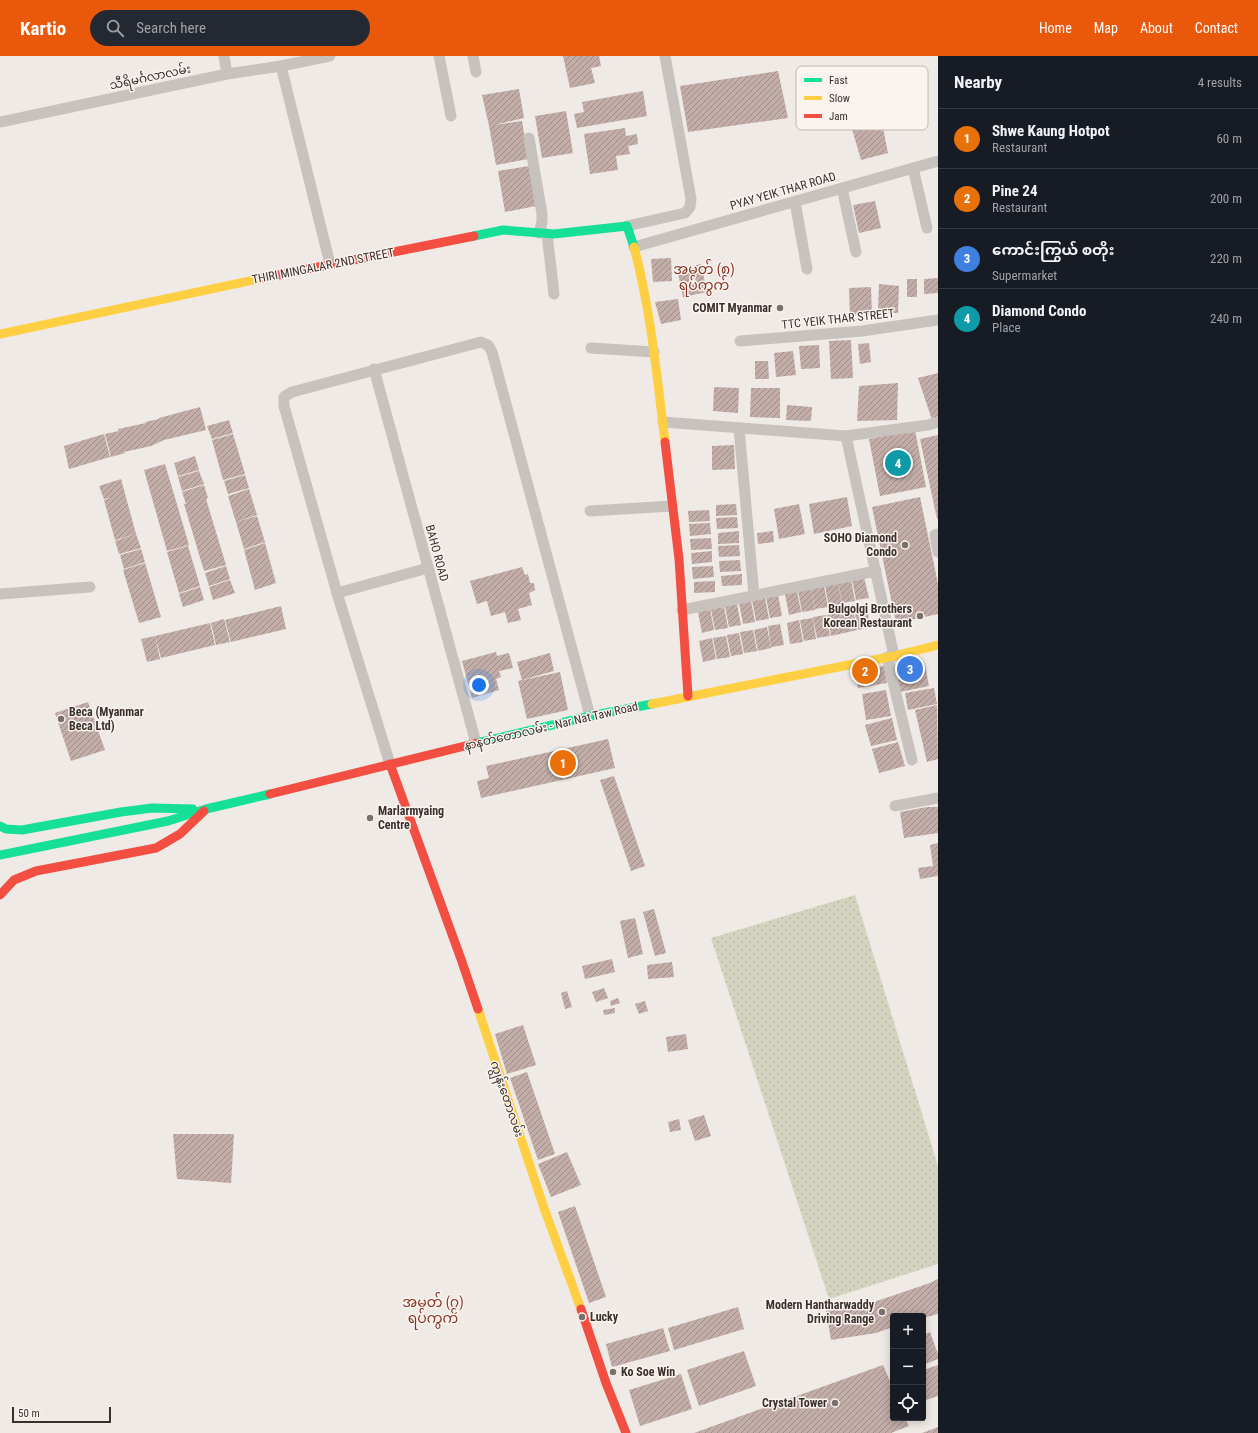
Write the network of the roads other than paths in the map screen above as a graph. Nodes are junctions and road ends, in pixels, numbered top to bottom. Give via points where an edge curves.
1 (224, 56) edge
2 (330, 56) edge
3 (439, 56) edge
4 (473, 56) edge
5 (666, 56) edge
6 (281, 66) junction
7 (476, 72) dead end
8 (227, 74) junction
9 (451, 116) dead end
10 (0, 122) edge
11 (528, 138) dead end
12 (938, 161) edge
13 (914, 168) junction
14 (842, 188) junction
15 (794, 202) junction
16 (627, 226) junction
17 (927, 228) dead end
18 (543, 233) junction
19 (634, 247) junction
20 (856, 252) dead end
21 (330, 264) junction
22 (807, 268) dead end
23 (554, 294) dead end
24 (938, 320) edge
25 (0, 334) edge
26 (740, 341) dead end
27 (591, 348) dead end
28 (654, 352) junction
29 (374, 369) junction
30 (663, 422) junction
31 (938, 422) edge
32 (739, 428) junction
33 (846, 436) junction
34 (672, 506) junction
35 (590, 511) dead end
36 (938, 534) edge
37 (938, 552) edge
38 (428, 568) junction
39 (876, 571) junction
40 (90, 587) dead end
41 (337, 593) junction
42 (0, 594) edge
43 (754, 595) junction
44 (682, 610) junction
45 (937, 648) edge
46 (890, 656) junction
47 (688, 696) junction
48 (590, 716) junction
49 (476, 743) junction
50 (912, 760) dead end
51 (390, 764) junction
52 (938, 798) edge
53 (895, 806) dead end
54 (206, 809) junction
55 (0, 826) edge
56 (0, 855) edge
57 (0, 896) edge
58 (626, 1433) edge

1 - 8 street
2 - 6 street, သီရိမင်္ဂလာလမ်း
3 - 9 street
4 - 7 street
5 - 16 street via 691,199 690,207 685,213
6 - 8 street, သီရိမင်္ဂလာလမ်း
6 - 21 street
8 - 10 street, သီရိမင်္ဂလာလမ်း
11 - 18 street
12 - 13 street, PYAY YEIK THAR ROAD
13 - 14 street, PYAY YEIK THAR ROAD
13 - 17 street
14 - 15 street, PYAY YEIK THAR ROAD
14 - 20 street
15 - 19 street, PYAY YEIK THAR ROAD
15 - 22 street
16 - 18 street, THIRI MINGALAR 2ND STREET
16 - 19 street
18 - 21 street, THIRI MINGALAR 2ND STREET via 503,230
18 - 23 street
19 - 28 street
21 - 25 street, THIRI MINGALAR 2ND STREET
24 - 26 street, TTC YEIK THAR STREET via 862,331
27 - 28 street
28 - 30 street
29 - 38 street, BAHO ROAD
29 - 41 street via 292,392 284,397 284,406
29 - 48 street via 481,342 488,345 492,352
30 - 32 street
30 - 34 street
31 - 33 street
32 - 33 street
32 - 43 street
33 - 39 street
34 - 35 street
34 - 44 street
36 - 37 street via 935,535
38 - 41 street
38 - 49 street, BAHO ROAD
39 - 43 street
39 - 46 street
40 - 42 street
41 - 51 street
43 - 44 street
44 - 47 street
45 - 46 street, နာနတ်တောလမ်း - Nar Nat Taw Road
46 - 47 street, နာနတ်တောလမ်း - Nar Nat Taw Road
46 - 50 street
47 - 48 street, နာနတ်တောလမ်း - Nar Nat Taw Road
48 - 49 street, နာနတ်တောလမ်း - Nar Nat Taw Road
49 - 51 street, နာနတ်တောလမ်း - Nar Nat Taw Road
51 - 54 street, နာနတ်တောလမ်း - Nar Nat Taw Road
51 - 58 street, ကျွန်းတောလမ်း via 460,959 544,1208
52 - 53 street
54 - 55 street via 152,808 22,830 6,830
54 - 56 street, နာနတ်တောလမ်း - Nar Nat Taw Road via 168,821
54 - 57 street via 180,834 156,848 36,871 14,880

